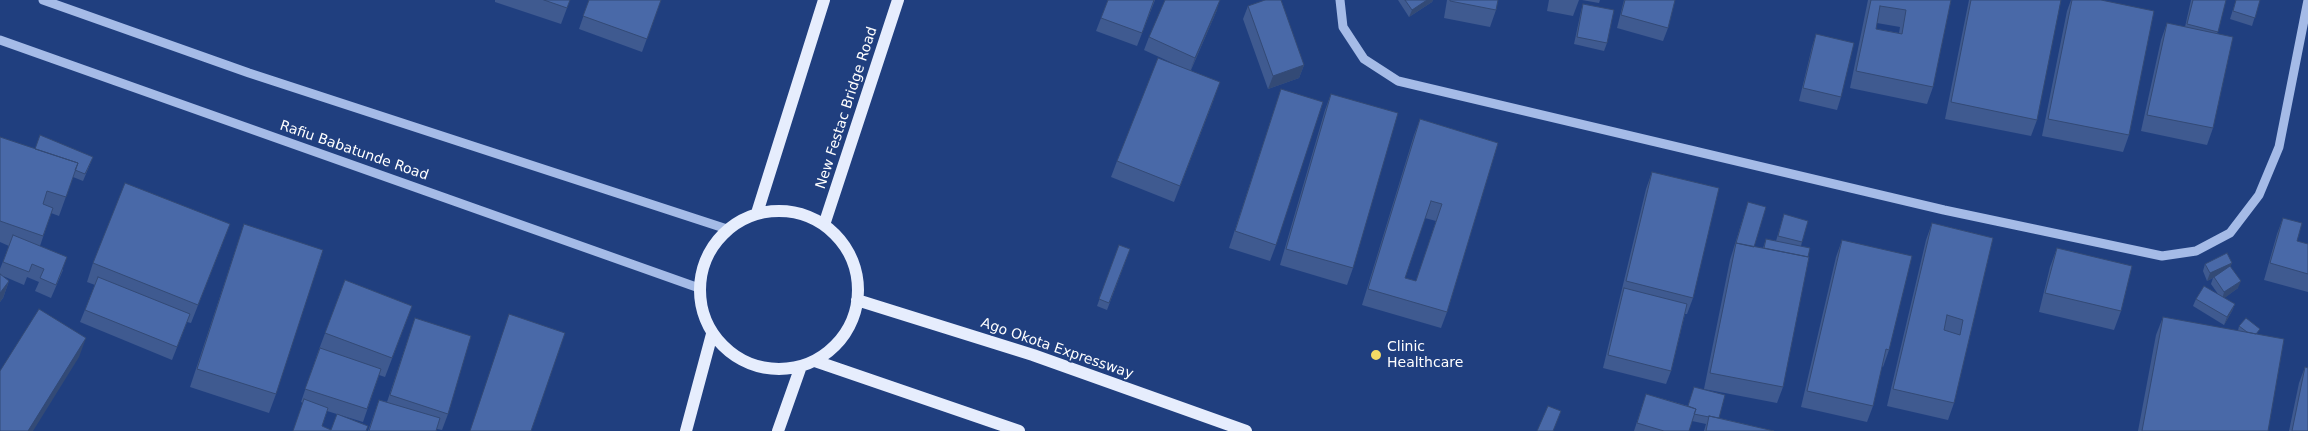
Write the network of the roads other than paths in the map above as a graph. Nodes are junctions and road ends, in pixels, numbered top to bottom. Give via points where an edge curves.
1 (43, 0) edge
2 (824, 0) edge
3 (898, 0) edge
4 (1340, 0) edge
5 (2308, 0) edge
6 (0, 40) edge
7 (757, 213) junction
8 (824, 224) junction
9 (727, 229) junction
10 (699, 288) junction
11 (857, 300) junction
12 (712, 334) junction
13 (815, 361) junction
14 (801, 366) junction
15 (686, 431) edge
16 (778, 431) edge
17 (1019, 431) edge
18 (1246, 431) edge

1 - 9 street via 249,73
2 - 7 main road
3 - 8 main road, New Festac Bridge Road
4 - 5 street via 1343,28 1364,59 1398,81 1944,210 2162,256 2196,251 2230,233 2259,195 2279,147
6 - 10 street, Rafiu Babatunde Road
7 - 8 main road via 792,211
7 - 9 main road
8 - 11 main road via 845,245 856,271
9 - 10 main road via 712,246
10 - 12 main road via 702,312
11 - 13 main road via 850,325 836,346
11 - 18 main road, Ago Okota Expressway via 1033,355
12 - 14 main road via 736,358 768,369
12 - 15 main road
13 - 14 main road
13 - 17 main road
14 - 16 main road

